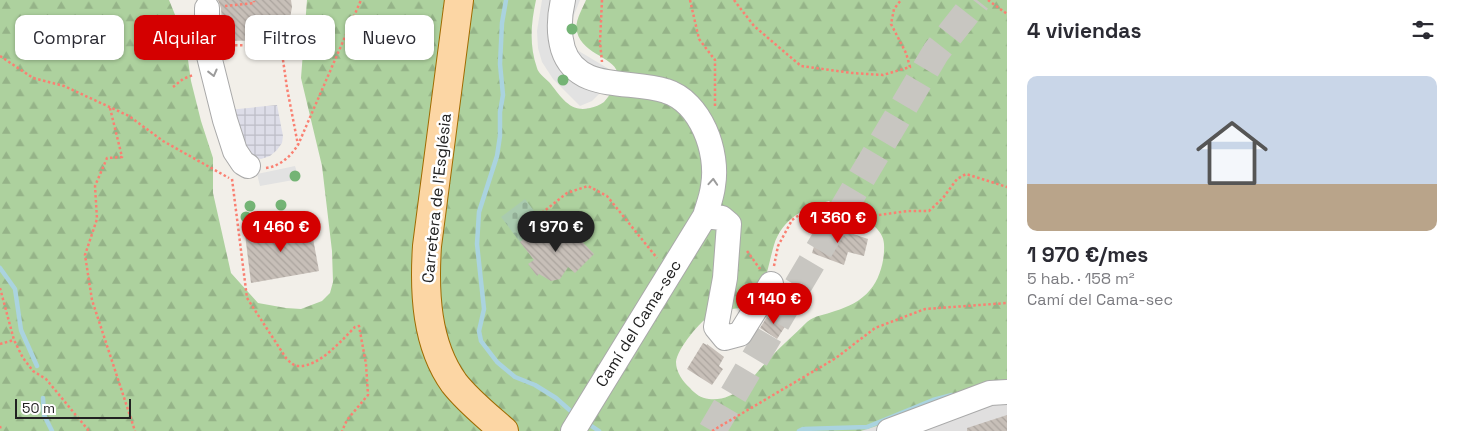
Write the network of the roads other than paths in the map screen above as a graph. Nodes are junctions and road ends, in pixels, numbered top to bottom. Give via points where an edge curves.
1 (459, 0) edge
2 (563, 0) edge
3 (207, 8) road end
4 (240, 173) road end
5 (705, 216) junction
6 (771, 284) road end
7 (1007, 392) edge
8 (504, 431) edge
9 (573, 431) edge
10 (889, 431) edge

1 - 8 main road, Carretera de l'Església via 425,273 426,300 437,348 454,382
5 -> 2 street, Camí del Cama-sec via 714,185 713,156 705,127 686,102 668,91 607,72 600,81 576,70 566,57 561,41 559,26
3 -> 4 street via 207,48 230,138 239,158
5 - 6 street via 722,218 729,224 725,278 716,327 726,338 740,334
5 - 9 street, Camí del Cama-sec
7 - 10 street via 990,393

